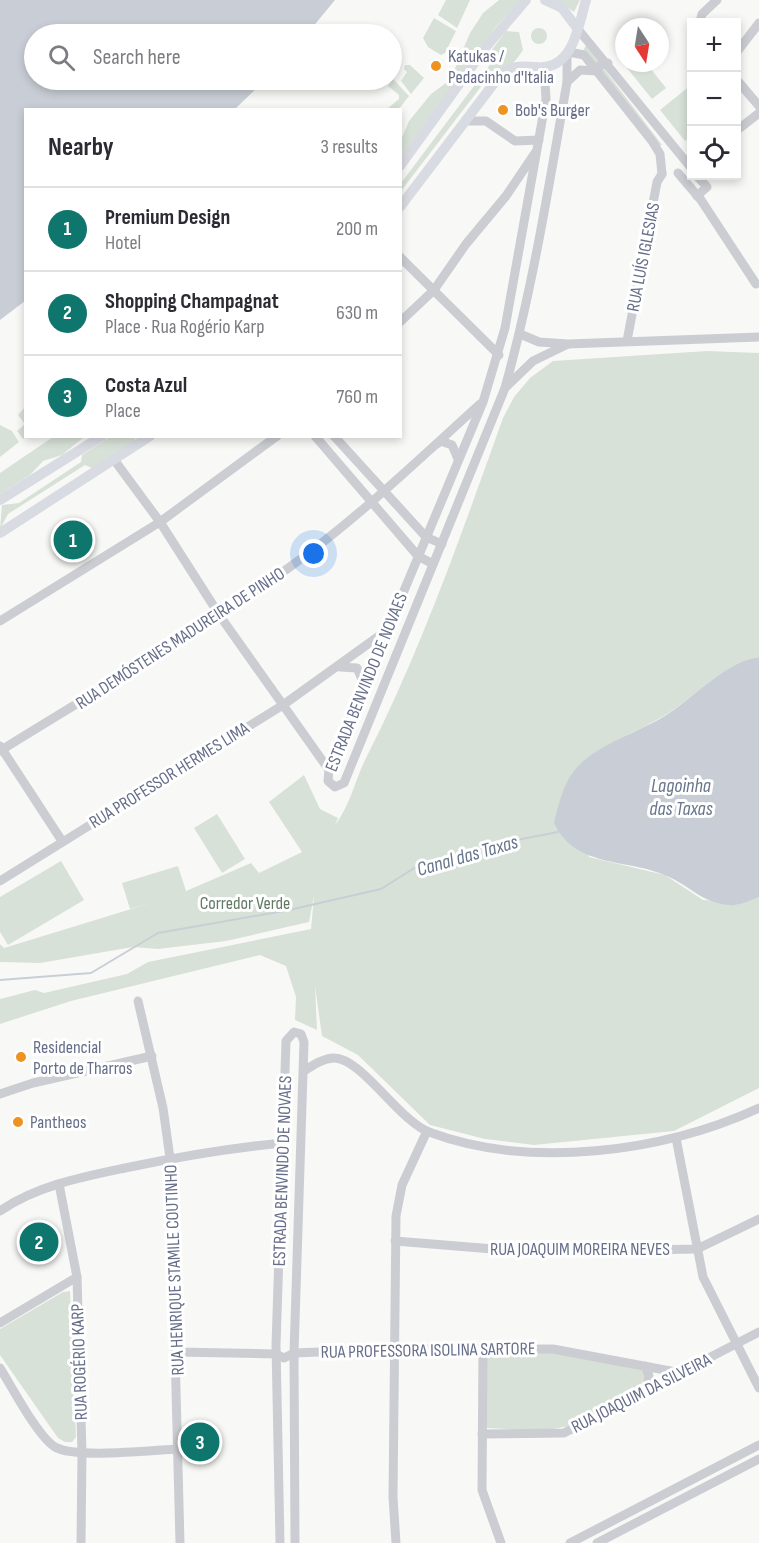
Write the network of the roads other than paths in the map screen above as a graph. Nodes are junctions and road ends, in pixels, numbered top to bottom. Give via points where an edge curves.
1 (533, 0) edge
2 (545, 0) edge
3 (586, 0) edge
4 (717, 0) edge
5 (523, 2) edge
6 (701, 18) edge
7 (759, 23) edge
8 (577, 28) junction
9 (741, 46) edge
10 (568, 54) junction
11 (608, 63) junction
12 (533, 67) junction
13 (597, 71) junction
14 (615, 73) junction
15 (567, 82) junction
16 (606, 82) junction
17 (741, 85) edge
18 (759, 106) edge
19 (759, 113) edge
20 (467, 121) junction
21 (741, 127) edge
22 (538, 145) junction
23 (672, 145) junction
24 (660, 154) junction
25 (687, 162) edge
26 (402, 163) edge
27 (687, 168) edge
28 (678, 173) junction
29 (662, 174) junction
30 (701, 180) edge
31 (506, 196) junction
32 (698, 196) junction
33 (529, 201) junction
34 (402, 204) edge
35 (402, 259) edge
36 (756, 284) dead end
37 (434, 290) junction
38 (402, 320) edge
39 (520, 334) junction
40 (759, 337) edge
41 (627, 341) junction
42 (568, 344) junction
43 (499, 355) junction
44 (505, 388) junction
45 (483, 402) junction
46 (99, 438) edge
47 (147, 438) edge
48 (274, 438) edge
49 (317, 438) edge
50 (336, 438) edge
51 (435, 445) junction
52 (458, 459) junction
53 (115, 461) junction
54 (384, 491) junction
55 (0, 500) edge
56 (372, 501) junction
57 (160, 522) junction
58 (0, 533) edge
59 (426, 537) junction
60 (442, 544) junction
61 (418, 556) junction
62 (433, 564) junction
63 (220, 616) junction
64 (0, 621) edge
65 (387, 630) junction
66 (338, 668) junction
67 (364, 684) junction
68 (283, 705) junction
69 (1, 749) edge
70 (329, 770) junction
71 (62, 841) junction
72 (0, 881) edge
73 (138, 1001) dead end
74 (152, 1056) junction
75 (304, 1071) junction
76 (0, 1094) edge
77 (759, 1108) edge
78 (427, 1131) junction
79 (676, 1138) junction
80 (283, 1143) junction
81 (170, 1158) junction
82 (59, 1184) junction
83 (0, 1211) edge
84 (759, 1219) edge
85 (394, 1241) junction
86 (697, 1249) junction
87 (77, 1276) junction
88 (0, 1323) edge
89 (759, 1332) edge
90 (735, 1344) junction
91 (483, 1348) junction
92 (394, 1349) junction
93 (276, 1350) junction
94 (294, 1350) junction
95 (177, 1352) junction
96 (645, 1366) junction
97 (0, 1368) edge
98 (681, 1373) junction
99 (759, 1388) edge
100 (646, 1392) junction
101 (482, 1434) junction
102 (759, 1445) edge
103 (179, 1449) junction
104 (82, 1453) junction
105 (759, 1459) edge
106 (81, 1543) edge
107 (180, 1543) edge
108 (280, 1543) edge
109 (296, 1543) edge
110 (396, 1543) edge
111 (501, 1543) edge
112 (570, 1543) edge
113 (597, 1543) edge

1 - 5 main road
2 - 8 main road via 562,8
3 - 8 main road
4 - 6 street
5 - 26 main road
7 - 9 street
8 - 10 main road
8 - 11 street
10 - 12 main road via 551,66
10 - 13 street via 581,52
10 - 15 street, ESTRADA BENVINDO DE NOVAES
11 - 13 street via 600,65
11 - 14 street
12 - 20 main road via 516,66 501,74
12 - 22 street, ESTRADA BENVINDO DE NOVAES via 545,82 546,90
13 - 15 street via 580,70
13 - 16 street
14 - 16 street
14 - 23 street
15 - 39 street, ESTRADA BENVINDO DE NOVAES
16 - 24 street
17 - 18 street
19 - 21 street
20 - 22 street via 486,121 515,141
20 - 34 main road
22 - 31 street
22 - 33 street, ESTRADA BENVINDO DE NOVAES
23 - 24 street
23 - 25 street
24 - 29 street
27 - 28 street
28 - 29 street
28 - 32 street
29 - 41 street, RUA LUÍS IGLESIAS via 657,182
30 - 32 street via 707,187
31 - 33 street via 518,193
31 - 37 street
32 - 36 street
33 - 43 street, ESTRADA BENVINDO DE NOVAES
35 - 37 street
37 - 38 street
37 - 43 street
39 - 42 street via 539,342
39 - 44 street, ESTRADA BENVINDO DE NOVAES
40 - 41 street
41 - 42 street
42 - 44 street via 533,361
43 - 45 street, ESTRADA BENVINDO DE NOVAES
44 - 60 street, ESTRADA BENVINDO DE NOVAES
45 - 51 street, RUA DEMÓSTENES MADUREIRA DE PINHO
45 - 52 street, ESTRADA BENVINDO DE NOVAES
46 - 55 main road
47 - 53 main road
48 - 57 street
49 - 56 street
50 - 54 street
51 - 52 street via 447,442
51 - 54 street, RUA DEMÓSTENES MADUREIRA DE PINHO
52 - 59 street, ESTRADA BENVINDO DE NOVAES
53 - 57 street
53 - 58 main road
54 - 56 street, RUA DEMÓSTENES MADUREIRA DE PINHO
54 - 59 street
56 - 61 street
56 - 63 street, RUA DEMÓSTENES MADUREIRA DE PINHO via 289,568
57 - 63 street
57 - 64 street
59 - 60 street
59 - 61 street, ESTRADA BENVINDO DE NOVAES
60 - 62 street, ESTRADA BENVINDO DE NOVAES
61 - 62 street
61 - 65 street, ESTRADA BENVINDO DE NOVAES
62 - 70 street, ESTRADA BENVINDO DE NOVAES via 342,786 329,784
63 - 68 street
63 - 69 street, RUA DEMÓSTENES MADUREIRA DE PINHO
65 - 66 street, RUA PROFESSOR HERMES LIMA
65 - 67 street, ESTRADA BENVINDO DE NOVAES
66 - 67 street via 357,668
66 - 68 street, RUA PROFESSOR HERMES LIMA
67 - 70 street, ESTRADA BENVINDO DE NOVAES
68 - 70 street
68 - 71 street, RUA PROFESSOR HERMES LIMA
69 - 71 street
71 - 72 street, RUA PROFESSOR HERMES LIMA
73 - 74 street, RUA HENRIQUE STAMILE COUTINHO
74 - 76 street
74 - 81 street, RUA HENRIQUE STAMILE COUTINHO
75 - 78 street via 325,1059 348,1061
75 - 80 street, ESTRADA BENVINDO DE NOVAES via 303,1038 294,1032 286,1041
75 - 94 street, ESTRADA BENVINDO DE NOVAES
77 - 79 street
78 - 79 street via 512,1151 542,1153 588,1151
78 - 85 street via 398,1199
79 - 86 street
80 - 81 street
80 - 93 street, ESTRADA BENVINDO DE NOVAES
81 - 82 street
81 - 95 street, RUA HENRIQUE STAMILE COUTINHO
82 - 83 street
82 - 87 street, RUA ROGÉRIO KARP
84 - 86 street, RUA JOAQUIM MOREIRA NEVES
85 - 86 street, RUA JOAQUIM MOREIRA NEVES via 530,1252
85 - 92 street
86 - 90 street via 707,1288
87 - 88 street
87 - 104 street, RUA ROGÉRIO KARP
89 - 90 street, RUA JOAQUIM DA SILVEIRA
90 - 98 street, RUA JOAQUIM DA SILVEIRA
90 - 99 street
91 - 92 street, RUA PROFESSORA ISOLINA SARTORE
91 - 96 street, RUA PROFESSORA ISOLINA SARTORE via 569,1350
91 - 101 street
92 - 94 street, RUA PROFESSORA ISOLINA SARTORE
92 - 110 street
93 - 94 street via 288,1343
93 - 94 street, RUA PROFESSORA ISOLINA SARTORE via 284,1358
93 - 95 street, RUA PROFESSORA ISOLINA SARTORE
93 - 108 street, ESTRADA BENVINDO DE NOVAES
94 - 109 street, ESTRADA BENVINDO DE NOVAES
95 - 103 street, RUA HENRIQUE STAMILE COUTINHO
96 - 98 street, RUA PROFESSORA ISOLINA SARTORE
96 - 100 street via 649,1376
97 - 104 street via 48,1441 63,1450
98 - 100 street, RUA JOAQUIM DA SILVEIRA
100 - 101 street, RUA JOAQUIM DA SILVEIRA via 564,1432
101 - 111 street via 484,1500
102 - 112 street
103 - 104 street
103 - 107 street, RUA HENRIQUE STAMILE COUTINHO
104 - 106 street, RUA ROGÉRIO KARP
105 - 113 street

